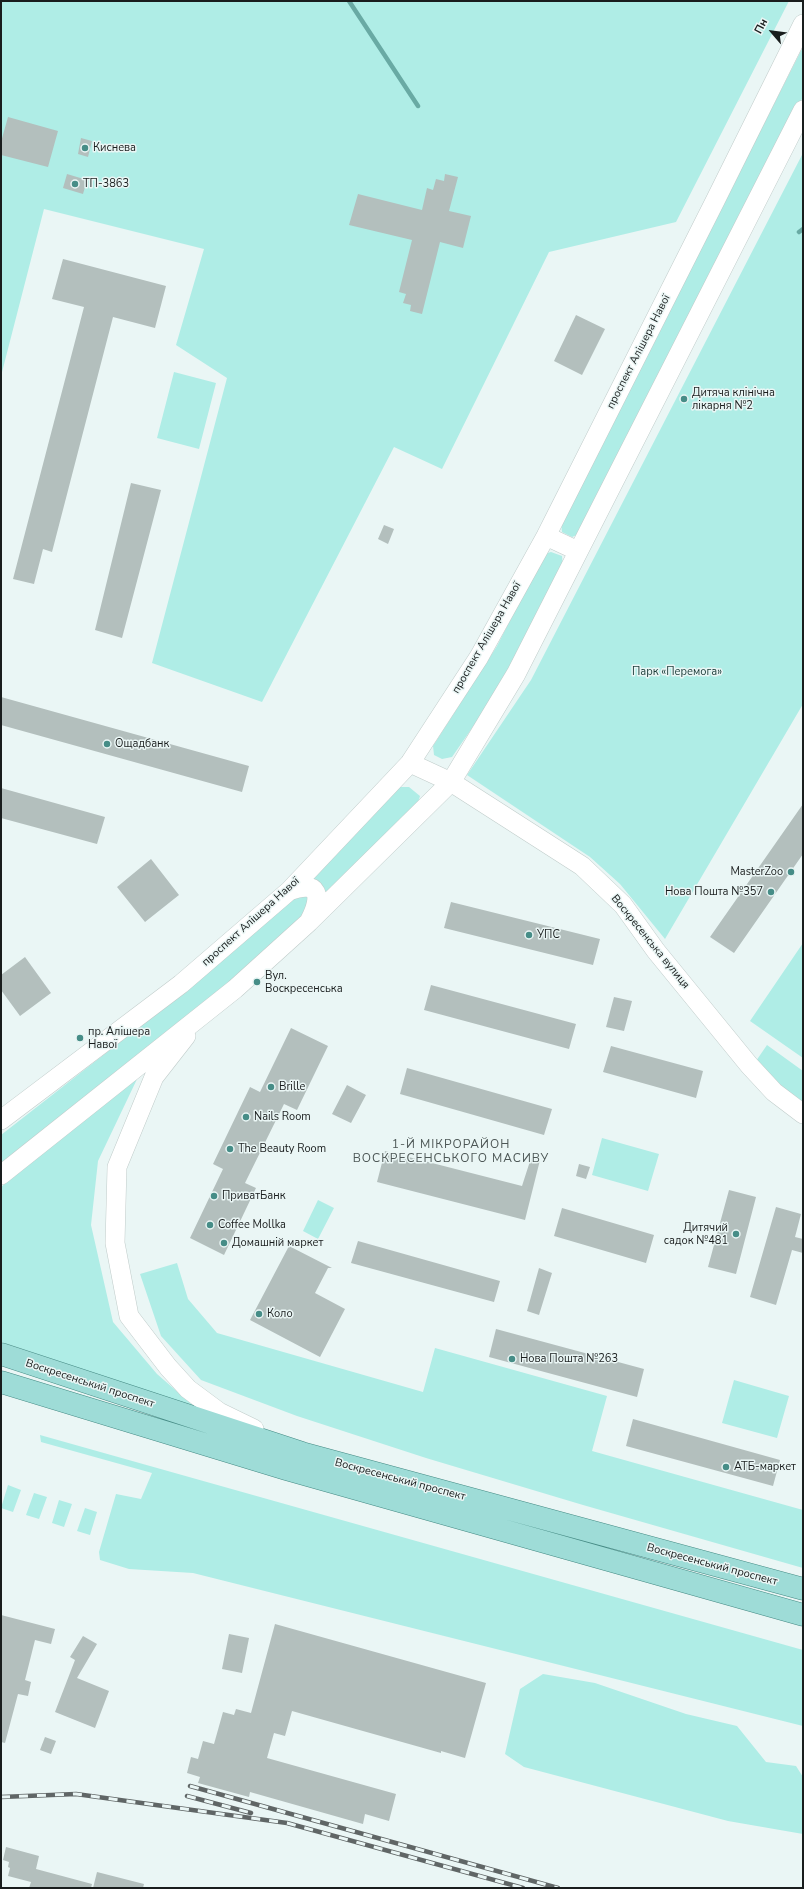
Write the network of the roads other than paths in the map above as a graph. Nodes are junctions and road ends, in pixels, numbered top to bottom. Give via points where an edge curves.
1 (803, 24) edge
2 (803, 110) edge
3 (546, 536) junction
4 (578, 552) junction
5 (410, 763) junction
6 (451, 782) junction
7 (289, 891) junction
8 (309, 922) junction
9 (204, 1013) junction
10 (803, 1114) edge
11 (1, 1120) edge
12 (1, 1175) edge
13 (1, 1354) edge
14 (1, 1382) edge
15 (302, 1453) junction
16 (803, 1589) edge
17 (803, 1615) edge

1 - 3 street, проспект Алішера Навої
2 - 4 street
3 - 4 street
3 - 5 street, проспект Алішера Навої via 479,656
4 - 6 street via 516,674
5 - 6 street, Воскресенська вулиця
5 - 7 street, проспект Алішера Навої
6 - 8 street
6 - 10 street, Воскресенська вулиця via 582,866 613,894 749,1065 774,1092
7 - 8 street via 302,886 310,887 316,893 317,907
7 - 11 street, проспект Алішера Навої via 181,984
8 - 9 street
9 - 12 street
9 - 15 street via 154,1077 117,1167 115,1243 129,1316 188,1389 219,1412
13 - 15 main road, Воскресенський проспект
14 - 17 main road, Воскресенський проспект via 286,1469
15 - 16 main road, Воскресенський проспект

